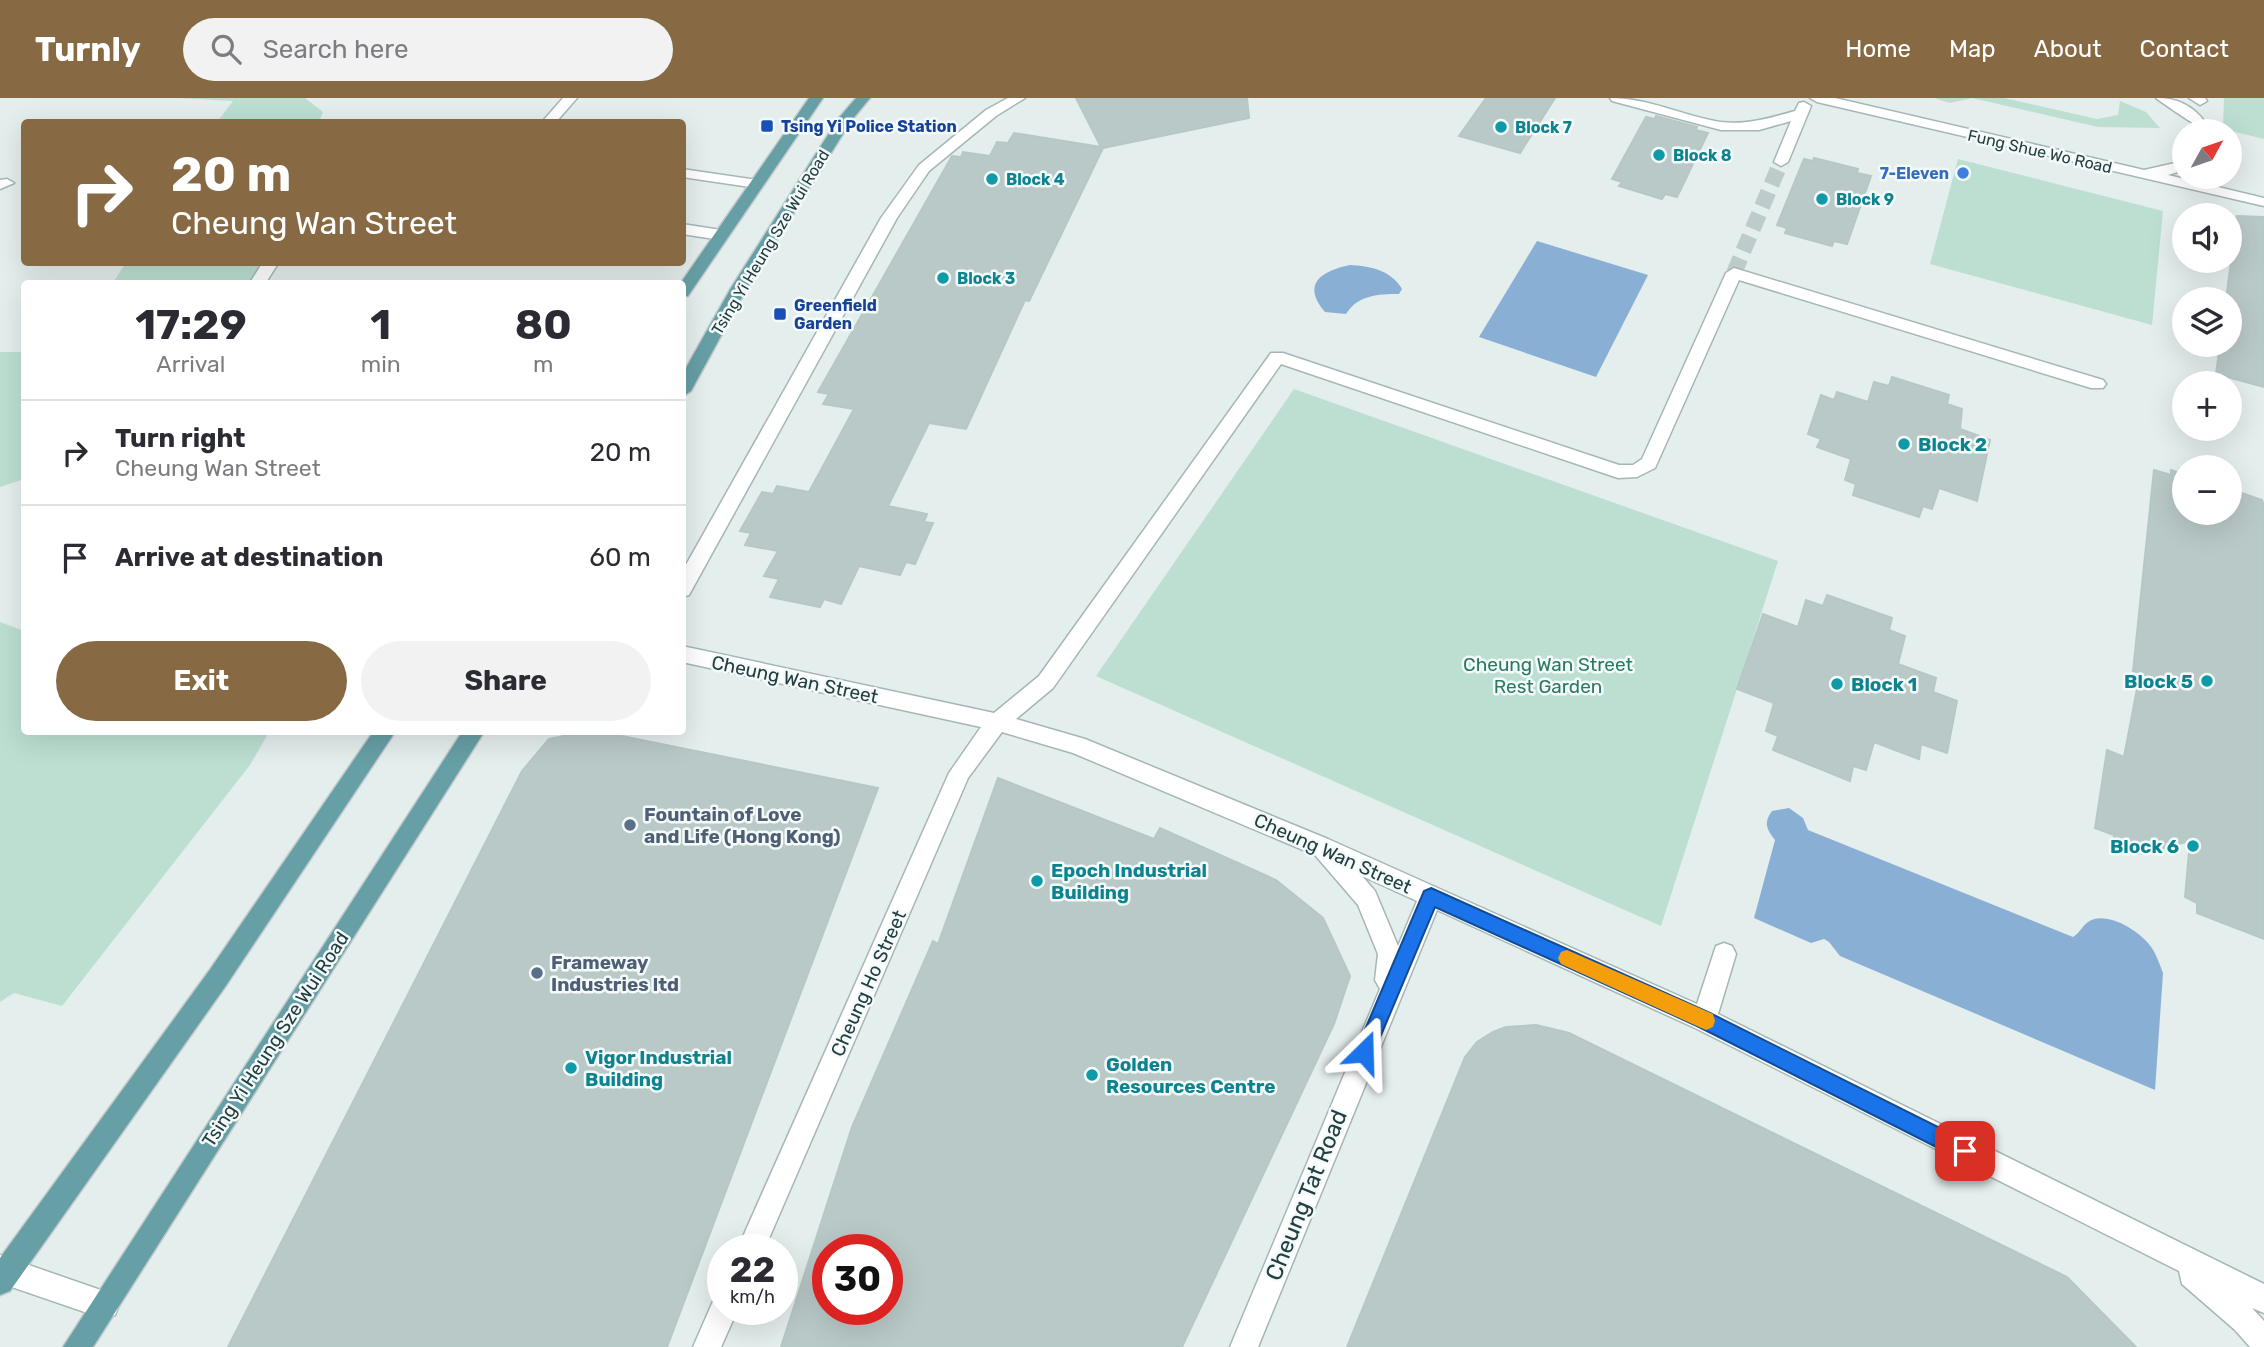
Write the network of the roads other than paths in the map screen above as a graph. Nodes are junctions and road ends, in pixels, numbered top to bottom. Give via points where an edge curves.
1 (570, 98) edge
2 (816, 98) edge
3 (863, 98) edge
4 (1018, 98) edge
5 (1617, 98) edge
6 (1808, 98) edge
7 (1817, 98) edge
8 (2163, 98) edge
9 (2199, 99) edge
10 (1801, 114) junction
11 (552, 119) edge
12 (2193, 119) edge
13 (2198, 119) edge
14 (1781, 162) tunnel mouth
15 (2172, 169) edge
16 (686, 174) edge
17 (2136, 174) junction
18 (757, 184) junction
19 (2261, 200) edge
20 (686, 230) edge
21 (721, 235) junction
22 (686, 286) edge
23 (686, 384) edge
24 (2097, 384) dead end
25 (686, 583) edge
26 (686, 655) edge
27 (997, 722) junction
28 (382, 735) edge
29 (471, 735) edge
30 (1320, 846) junction
31 (1431, 896) junction
32 (1724, 954) dead end
33 (1384, 1003) junction
34 (1704, 1020) junction
35 (757, 1234) edge
36 (2138, 1237) junction
37 (2, 1274) edge
38 (2264, 1298) edge
39 (105, 1305) junction
40 (717, 1325) edge
41 (2264, 1342) edge
42 (77, 1347) edge
43 (707, 1347) edge
44 (1244, 1347) edge

1 - 11 street
2 - 18 main road, Tsing Yi Heung Sze Wui Road
3 - 23 main road, Tsing Yi Heung Sze Wui Road via 845,119 748,275
4 - 25 street via 991,113 924,168 889,218
5 - 10 street via 1721,126 1759,126
6 - 10 street
7 - 17 street, Fung Shue Wo Road
8 - 12 street
9 - 13 street
10 - 14 street
15 - 17 street
16 - 18 street
17 - 19 street, Fung Shue Wo Road
18 - 21 main road, Tsing Yi Heung Sze Wui Road
20 - 21 street
21 - 22 main road, Tsing Yi Heung Sze Wui Road
24 - 27 street, Cheung Ho Street via 1734,273 1650,463 1637,471 1618,472 1277,357 1046,682
26 - 27 street, Cheung Wan Street
27 - 30 street, Cheung Wan Street via 1077,745
27 - 35 street, Cheung Ho Street via 960,773
28 - 37 main road via 217,979
29 - 39 main road, Tsing Yi Heung Sze Wui Road
30 - 31 street, Cheung Wan Street
30 - 33 street, Cheung Tat Road via 1367,898 1390,954
31 - 33 street, Cheung Tat Road
31 - 34 street, Cheung Wan Street
32 - 34 street
33 - 44 street, Cheung Tat Road
34 - 36 street, Cheung Wan Street
36 - 38 street
36 - 41 street via 2214,1290
37 - 39 street
39 - 42 main road, Tsing Yi Heung Sze Wui Road
40 - 43 street

